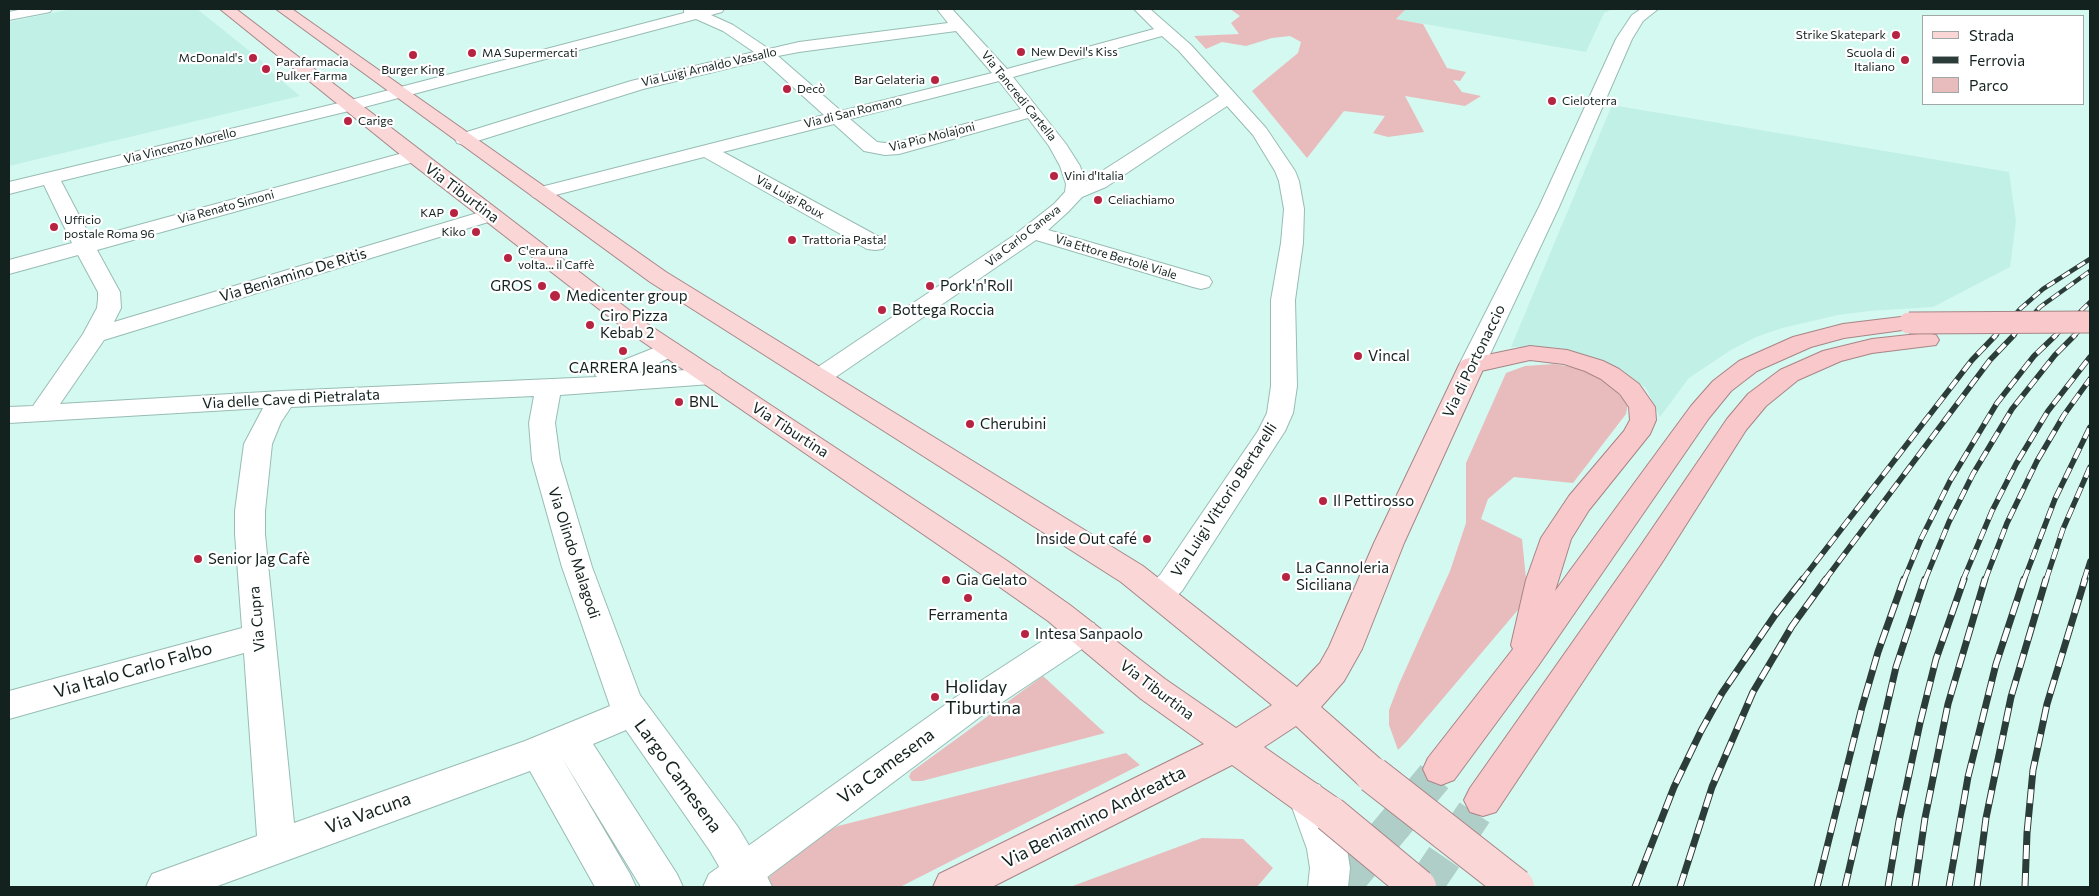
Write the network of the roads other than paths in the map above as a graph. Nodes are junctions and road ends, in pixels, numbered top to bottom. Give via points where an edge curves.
1 (43, 9) edge
2 (227, 9) edge
3 (283, 9) edge
4 (717, 9) edge
5 (944, 9) edge
6 (1140, 9) edge
7 (692, 11) edge
8 (1644, 11) edge
9 (9, 16) edge
10 (961, 26) junction
11 (1166, 30) junction
12 (767, 54) junction
13 (1003, 75) junction
14 (400, 92) junction
15 (1229, 97) junction
16 (351, 105) junction
17 (1031, 112) junction
18 (835, 117) junction
19 (464, 139) junction
20 (706, 150) junction
21 (414, 156) junction
22 (50, 178) junction
23 (9, 188) edge
24 (540, 193) junction
25 (1075, 193) junction
26 (491, 215) junction
27 (1032, 232) junction
28 (875, 244) dead end
29 (84, 246) junction
30 (9, 267) edge
31 (1200, 282) dead end
32 (2090, 322) edge
33 (1918, 332) junction
34 (95, 335) junction
35 (2090, 339) edge
36 (669, 349) junction
37 (1472, 365) junction
38 (711, 376) junction
39 (818, 378) junction
40 (561, 387) junction
41 (282, 399) junction
42 (41, 413) junction
43 (9, 415) edge
44 (1158, 594) junction
45 (1082, 632) junction
46 (258, 636) junction
47 (1526, 656) junction
48 (9, 705) edge
49 (1297, 706) junction
50 (632, 712) junction
51 (554, 745) junction
52 (1235, 746) junction
53 (1441, 770) tunnel mouth
54 (1483, 800) tunnel mouth
55 (1319, 812) junction
56 (277, 846) junction
57 (739, 882) edge
58 (166, 887) edge
59 (616, 887) edge
60 (663, 887) edge
61 (953, 887) edge
62 (1328, 887) edge
63 (1418, 887) edge
64 (1516, 887) edge

1 - 9 street
2 - 16 main road, Via Tiburtina
3 - 14 main road
4 - 7 street
5 - 10 street, Via Tancredi Cartella
6 - 11 street, Via Luigi Vittorio Bertarelli
7 - 12 street, Via Pio Molajoni via 738,34
7 - 14 street
8 - 37 street, Via di Portonaccio via 1624,39 1549,207
10 - 12 street, Via Luigi Arnaldo Vassallo
10 - 13 street, Via Tancredi Cartella
11 - 13 street, Via di San Romano
11 - 15 street, Via Luigi Vittorio Bertarelli
12 - 18 street, Via Pio Molajoni
12 - 19 street, Via Luigi Arnaldo Vassallo via 651,80
13 - 17 street, Via Tancredi Cartella
13 - 18 street, Via di San Romano
14 - 16 street
14 - 19 main road
15 - 25 street, Via Carlo Caneva via 1099,184
15 - 44 street, Via Luigi Vittorio Bertarelli via 1278,158 1289,181 1293,201 1293,235 1283,300 1282,406 1271,431 1170,583
16 - 21 main road, Via Tiburtina
16 - 22 street, Via Vincenzo Morello
17 - 18 street, Via Pio Molajoni via 890,149 867,145
17 - 25 street, Via Tancredi Cartella via 1067,160 1076,184
18 - 20 street, Via di San Romano
19 - 24 main road
20 - 24 street, Via di San Romano
20 - 28 street, Via Luigi Roux
21 - 26 main road, Via Tiburtina
21 - 29 street, Via Renato Simoni
22 - 23 street, Via Vincenzo Morello
22 - 29 street
24 - 39 main road via 658,277
25 - 27 street, Via Carlo Caneva
26 - 34 street, Via Beniamino De Ritis
26 - 36 main road, Via Tiburtina
27 - 31 street, Via Ettore Bertolè Viale
27 - 39 street, Via Carlo Caneva
29 - 30 street, Via Renato Simoni
29 - 34 street via 110,299 109,308
32 - 33 highway, bridge
33 - 35 highway
33 - 47 highway via 1851,330 1802,342 1748,366 1722,386 1700,412
33 - 54 highway via 1832,356 1784,378 1757,400 1736,425
34 - 42 street
36 - 38 main road, Via Tiburtina
36 - 40 street, Via delle Cave di Pietralata via 632,367
37 - 47 highway via 1530,353 1567,357 1610,374 1630,389 1642,407 1640,428 1579,503 1556,538 1542,580
37 - 49 main road, Via di Portonaccio via 1402,514 1340,661
38 - 40 street, Via delle Cave di Pietralata
38 - 45 main road, Via Tiburtina via 988,562
39 - 44 main road
40 - 41 street, Via delle Cave di Pietralata
40 - 50 street, Via Olindo Malagodi via 542,424 546,460 577,567
41 - 42 street, Via delle Cave di Pietralata
41 - 46 street, Via Cupra via 258,444 250,495
42 - 43 street, Via delle Cave di Pietralata
44 - 49 main road
45 - 52 main road, Via Tiburtina via 1153,689
45 - 57 street, Via Camesena via 968,707
46 - 48 street, Via Italo Carlo Falbo
46 - 56 street, Via Cupra
47 - 53 highway
49 - 52 main road
49 - 64 main road, bridge via 1373,775
50 - 51 street, Largo Camesena
50 - 57 street, Largo Camesena via 724,839
51 - 56 street, Via Vacuna
51 - 59 street
51 - 60 street
52 - 55 main road, Via Tiburtina
52 - 61 main road, Via Beniamino Andreatta
55 - 62 street via 1329,859
55 - 63 main road, Via Tiburtina, bridge
56 - 58 street, Via Vacuna

